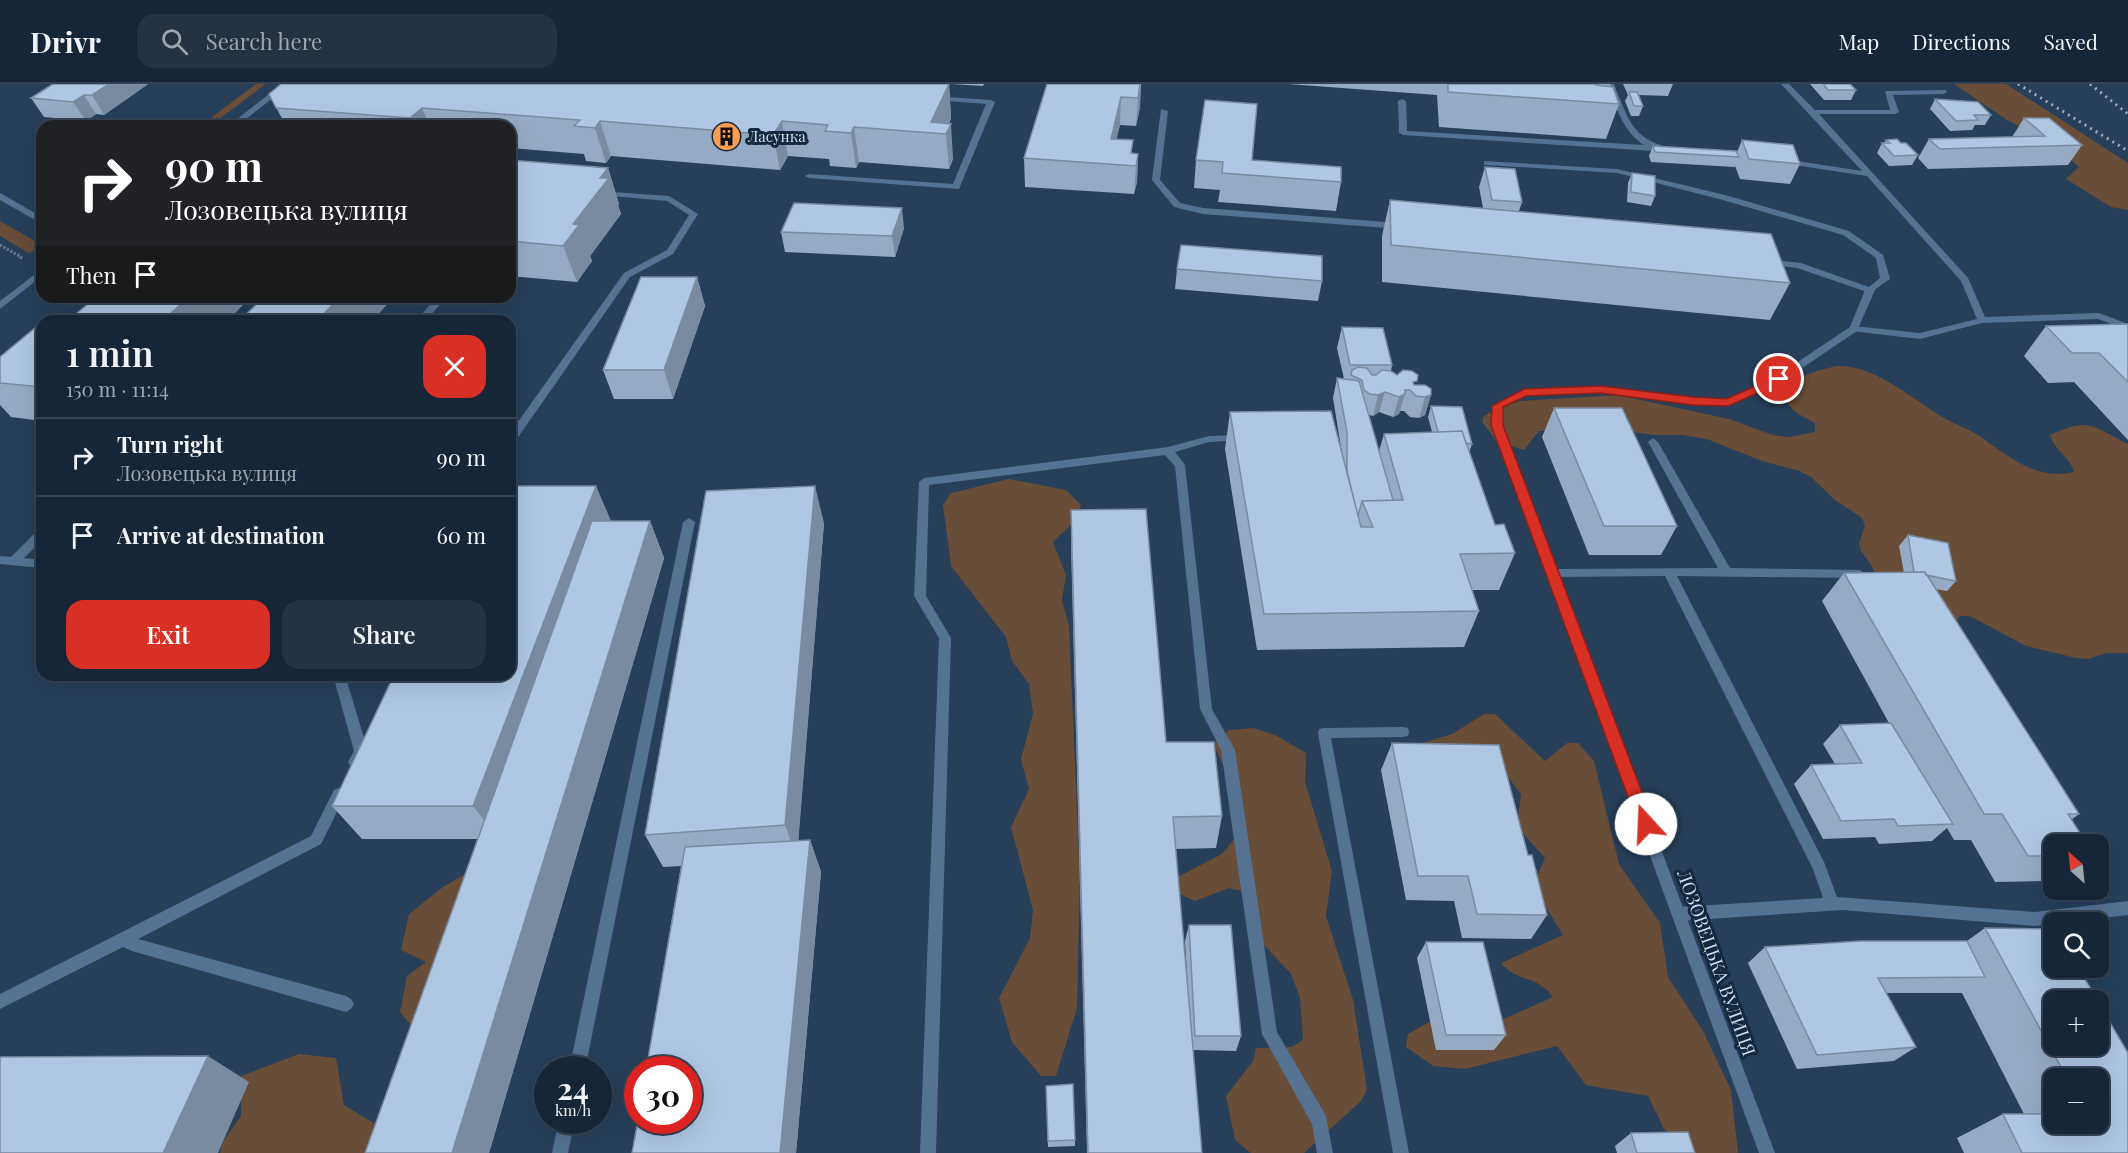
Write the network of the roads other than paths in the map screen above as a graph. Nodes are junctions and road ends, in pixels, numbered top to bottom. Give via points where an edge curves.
1 (287, 84) edge
2 (1610, 84) edge
3 (1785, 84) edge
4 (1943, 92) dead end
5 (924, 97) edge
6 (1402, 101) dead end
7 (1164, 111) dead end
8 (1813, 112) junction
9 (240, 120) edge
10 (1652, 148) junction
11 (1675, 150) edge
12 (1779, 160) edge
13 (1487, 163) dead end
14 (1868, 174) junction
15 (809, 176) dead end
16 (589, 192) edge
17 (0, 196) edge
18 (36, 217) edge
19 (1412, 226) edge
20 (1753, 260) edge
21 (36, 277) edge
22 (1870, 290) junction
23 (436, 303) dead end
24 (0, 306) edge
25 (426, 315) edge
26 (1982, 320) junction
27 (2128, 327) edge
28 (1854, 329) junction
29 (516, 432) edge
30 (1253, 438) edge
31 (1653, 442) dead end
32 (1168, 451) junction
33 (689, 522) dead end
34 (36, 539) edge
35 (0, 560) edge
36 (14, 561) junction
37 (36, 563) edge
38 (1669, 572) junction
39 (1726, 572) junction
40 (1553, 573) junction
41 (1875, 579) edge
42 (341, 681) edge
43 (1403, 732) dead end
44 (1833, 904) junction
45 (2128, 908) edge
46 (1679, 914) junction
47 (123, 939) junction
48 (0, 1002) edge
49 (346, 1004) dead end
50 (580, 1056) edge
51 (564, 1134) edge
52 (560, 1153) edge
53 (928, 1153) edge
54 (1325, 1153) edge
55 (1401, 1153) edge
56 (1767, 1153) edge

1 - 9 street
2 - 10 street via 1633,133
3 - 8 street
4 - 8 street via 1888,93 1894,112
5 - 15 street via 991,102 956,187
6 - 10 street via 1403,134
7 - 19 street via 1156,180 1177,205 1203,211
8 - 14 street
10 - 11 street
12 - 14 street
13 - 22 street via 1617,171 1846,233 1880,257 1885,279
14 - 26 street via 1965,280
16 - 29 street via 669,199 694,214 670,252 627,274
17 - 18 street
20 - 22 street via 1798,265
21 - 24 street
22 - 28 street
23 - 25 street
26 - 27 street via 2098,316
26 - 28 street via 1920,336
28 - 40 street, ЛОЗОВЕЦЬКА ВУЛИЦЯ via 1779,379 1728,402 1601,389 1524,393 1497,406 1497,425
30 - 32 street via 1209,439
31 - 39 street
32 - 53 street via 924,482 920,596 945,638
32 - 54 street via 1180,465 1206,709 1228,750 1270,1034 1320,1122
33 - 50 street
34 - 36 street
35 - 36 street
36 - 37 street
38 - 39 street
38 - 40 street
38 - 44 street via 1819,867
39 - 41 street via 1865,574
40 - 46 street, ЛОЗОВЕЦЬКА ВУЛИЦЯ
42 - 47 street via 361,751 316,840
43 - 55 street via 1324,733
44 - 45 street via 2036,919
44 - 46 street
46 - 56 street, ЛОЗОВЕЦЬКА ВУЛИЦЯ
47 - 48 street
47 - 49 street
51 - 52 street

